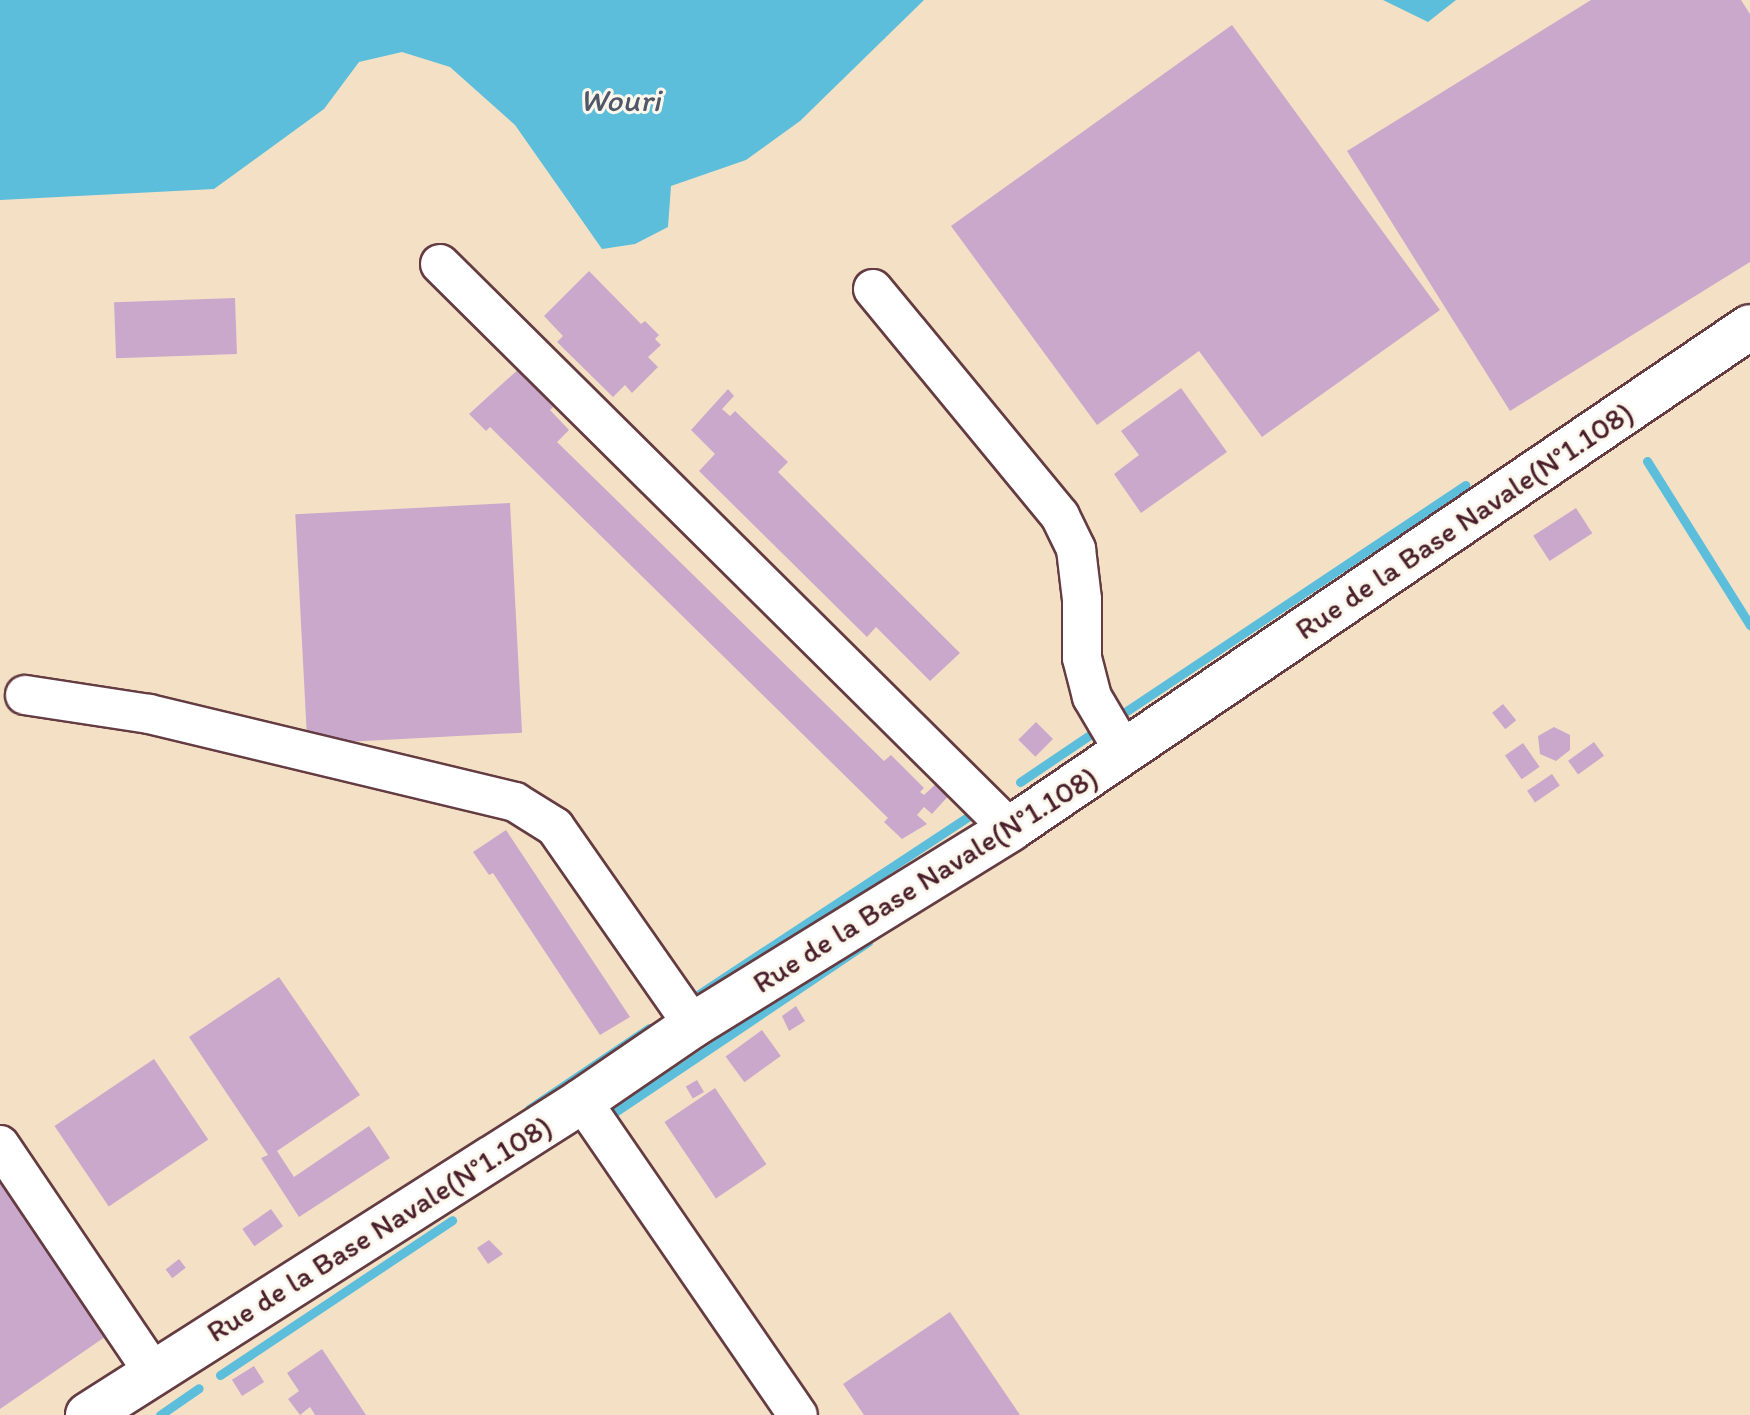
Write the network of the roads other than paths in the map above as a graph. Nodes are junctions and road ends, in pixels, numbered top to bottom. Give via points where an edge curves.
1 (440, 264) dead end
2 (873, 289) dead end
3 (1750, 327) edge
4 (25, 695) dead end
5 (1125, 753) junction
6 (1010, 829) junction
7 (693, 1025) junction
8 (582, 1101) junction
9 (0, 1145) edge
10 (153, 1372) junction
11 (88, 1415) edge
12 (798, 1415) edge

1 - 6 street
2 - 5 street via 1060,516 1076,549 1082,658 1092,697
3 - 5 main road, Rue de la Base Navale(N°1.108)
4 - 7 street via 149,714 515,802 555,827
5 - 6 main road, Rue de la Base Navale(N°1.108)
6 - 7 main road, Rue de la Base Navale(N°1.108)
7 - 8 main road, Rue de la Base Navale(N°1.108)
8 - 10 main road, Rue de la Base Navale(N°1.108)
8 - 12 street
9 - 10 street
10 - 11 main road, Rue de la Base Navale(N°1.108)

